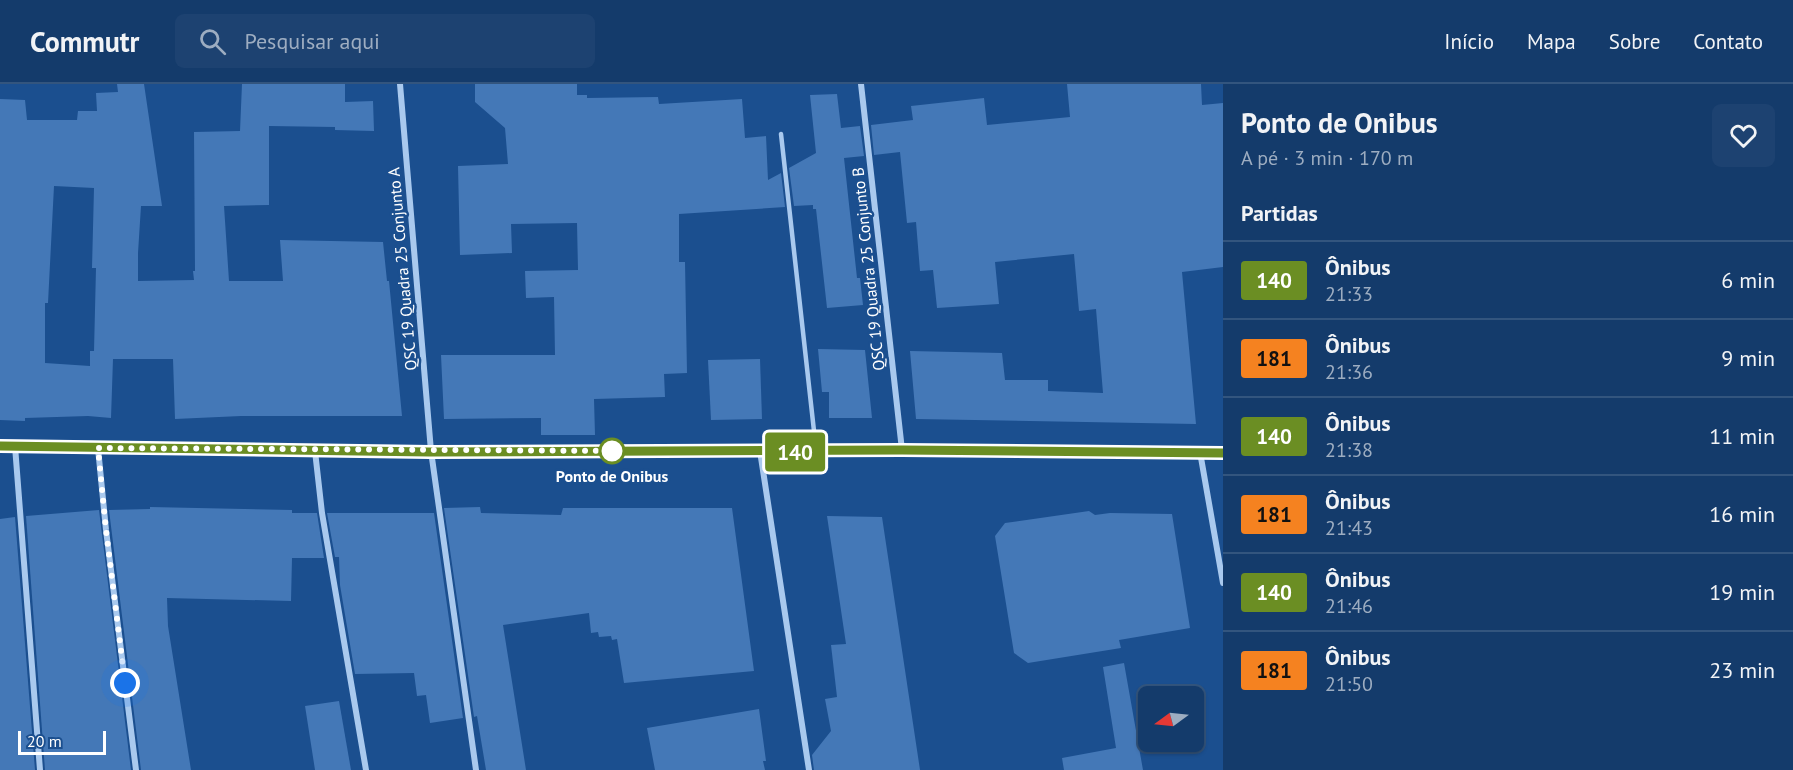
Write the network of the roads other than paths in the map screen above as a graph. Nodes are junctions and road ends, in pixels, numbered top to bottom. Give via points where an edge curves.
1 (400, 84) edge
2 (861, 84) edge
3 (782, 134) dead end
4 (0, 446) edge
5 (15, 446) junction
6 (98, 448) junction
7 (902, 450) junction
8 (315, 451) junction
9 (760, 451) junction
10 (430, 452) junction
11 (817, 452) junction
12 (1200, 452) junction
13 (1223, 453) edge
14 (1223, 583) edge
15 (40, 770) edge
16 (136, 770) edge
17 (366, 770) edge
18 (476, 770) edge
19 (808, 770) edge

1 - 10 street, QSC 19 Quadra 25 Conjunto A
2 - 7 street, QSC 19 Quadra 25 Conjunto B
3 - 11 lane
4 - 5 street
5 - 6 street
5 - 15 street
6 - 8 street
6 - 16 street
7 - 11 street
7 - 12 street
8 - 10 street
8 - 17 street
9 - 10 street
9 - 11 street
9 - 19 street
10 - 18 street, QSC 19 Quadra 25 Conjunto A
12 - 13 street
12 - 14 street

